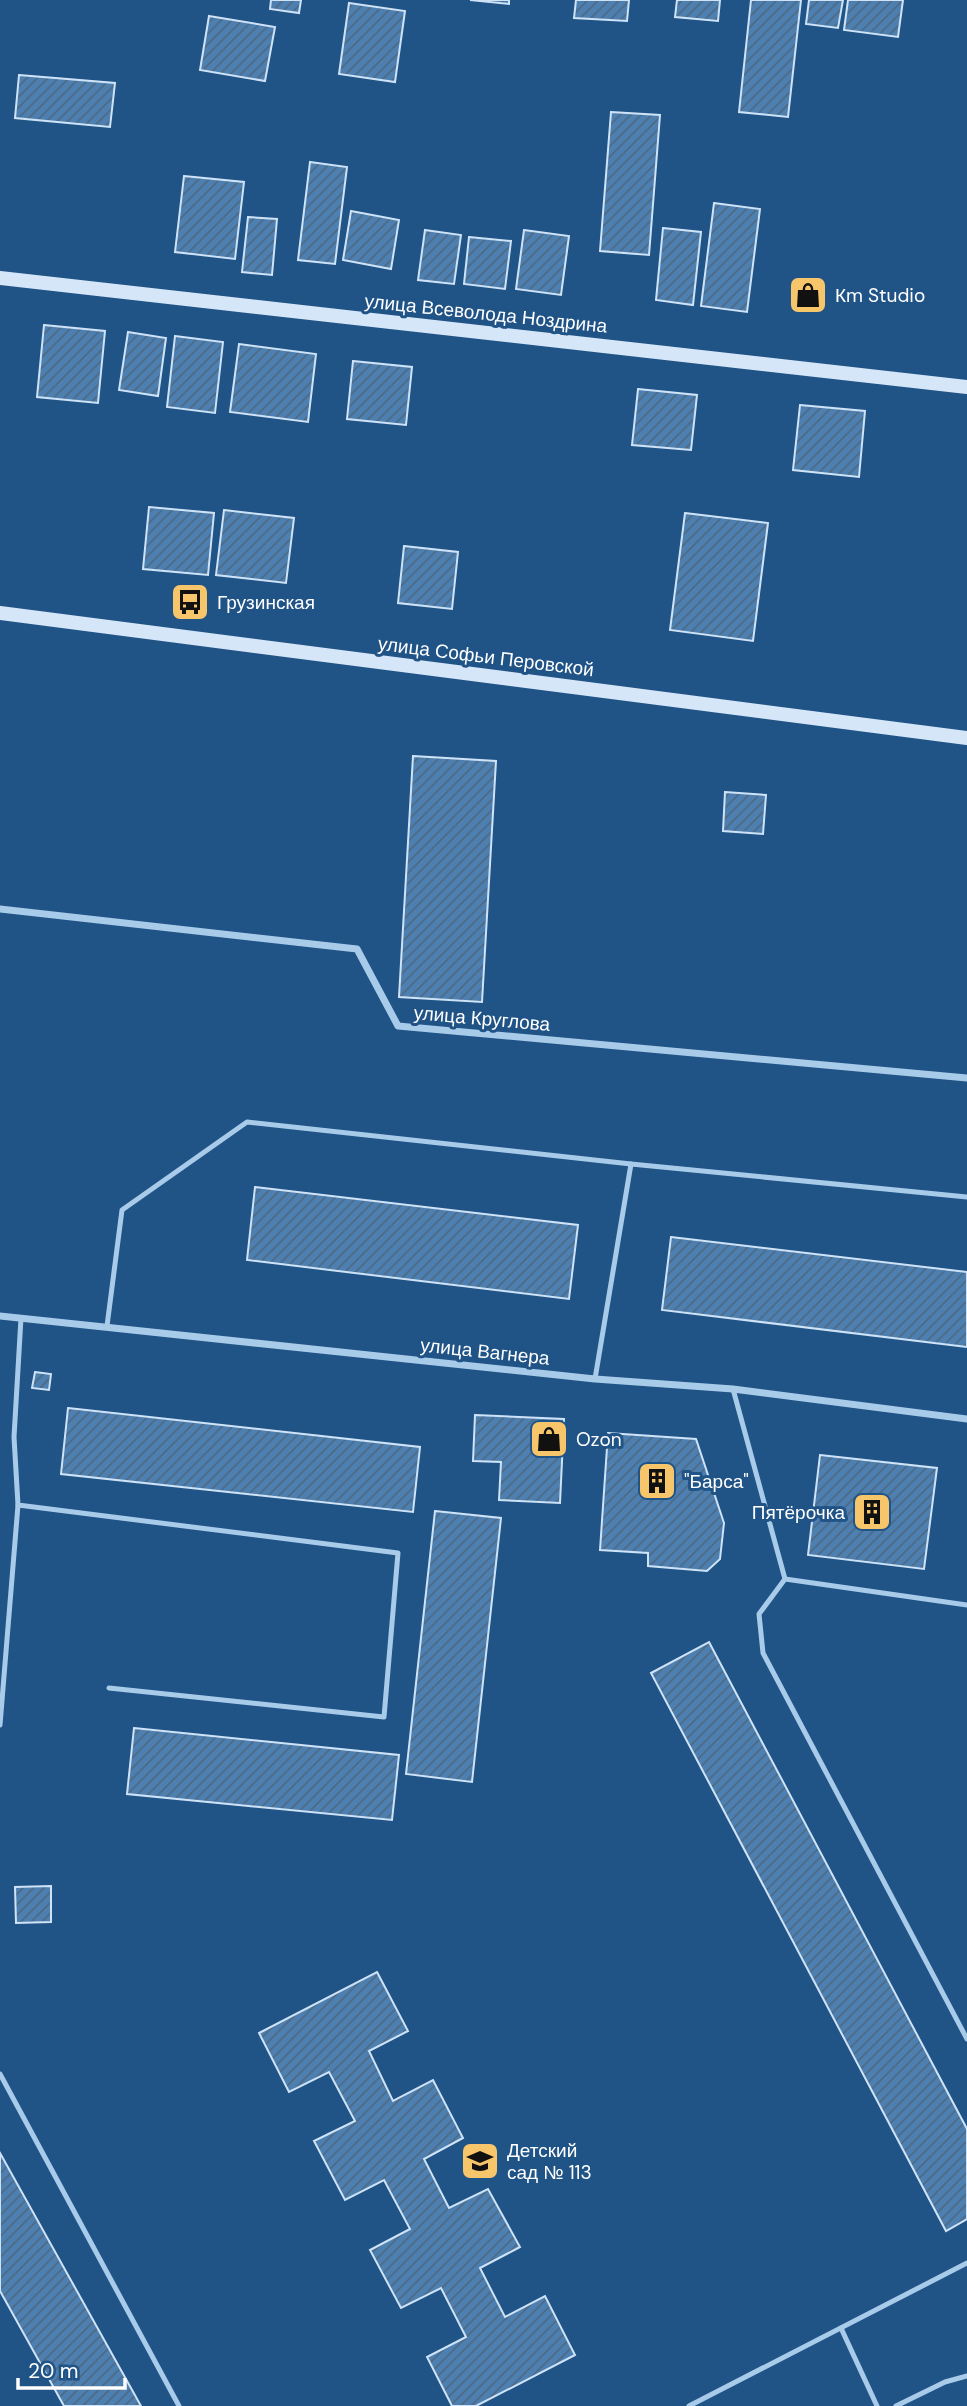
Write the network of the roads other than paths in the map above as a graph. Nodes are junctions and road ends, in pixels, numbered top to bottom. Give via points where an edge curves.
1 (0, 278) edge
2 (967, 387) edge
3 (0, 612) edge
4 (967, 738) edge
5 (0, 909) edge
6 (967, 1078) edge
7 (631, 1164) junction
8 (967, 1197) edge
9 (0, 1316) edge
10 (21, 1318) junction
11 (107, 1326) junction
12 (595, 1379) junction
13 (733, 1389) junction
14 (967, 1419) edge
15 (19, 1506) junction
16 (785, 1579) junction
17 (967, 1605) edge
18 (109, 1688) dead end
19 (0, 1725) edge
20 (967, 2039) edge
21 (0, 2074) edge
22 (967, 2263) edge
23 (841, 2328) junction
24 (967, 2376) edge
25 (179, 2406) edge
26 (689, 2406) edge
27 (877, 2406) edge
28 (896, 2406) edge

1 - 2 main road, улица Всеволода Ноздрина
3 - 4 main road, улица Софьи Перовской
5 - 6 street, улица Круглова via 358,949 398,1026
7 - 8 lane
7 - 11 lane via 247,1122 122,1210
7 - 12 lane
9 - 10 street, улица Вагнера
10 - 11 street, улица Вагнера
10 - 15 lane via 14,1437
11 - 12 street, улица Вагнера
12 - 13 street, улица Вагнера
13 - 14 street, улица Вагнера
13 - 16 lane
15 - 18 lane via 398,1553 384,1717
15 - 19 lane
16 - 17 lane
16 - 20 lane via 759,1614 763,1653
21 - 25 lane
22 - 23 lane
23 - 26 lane
23 - 27 lane
24 - 28 lane

